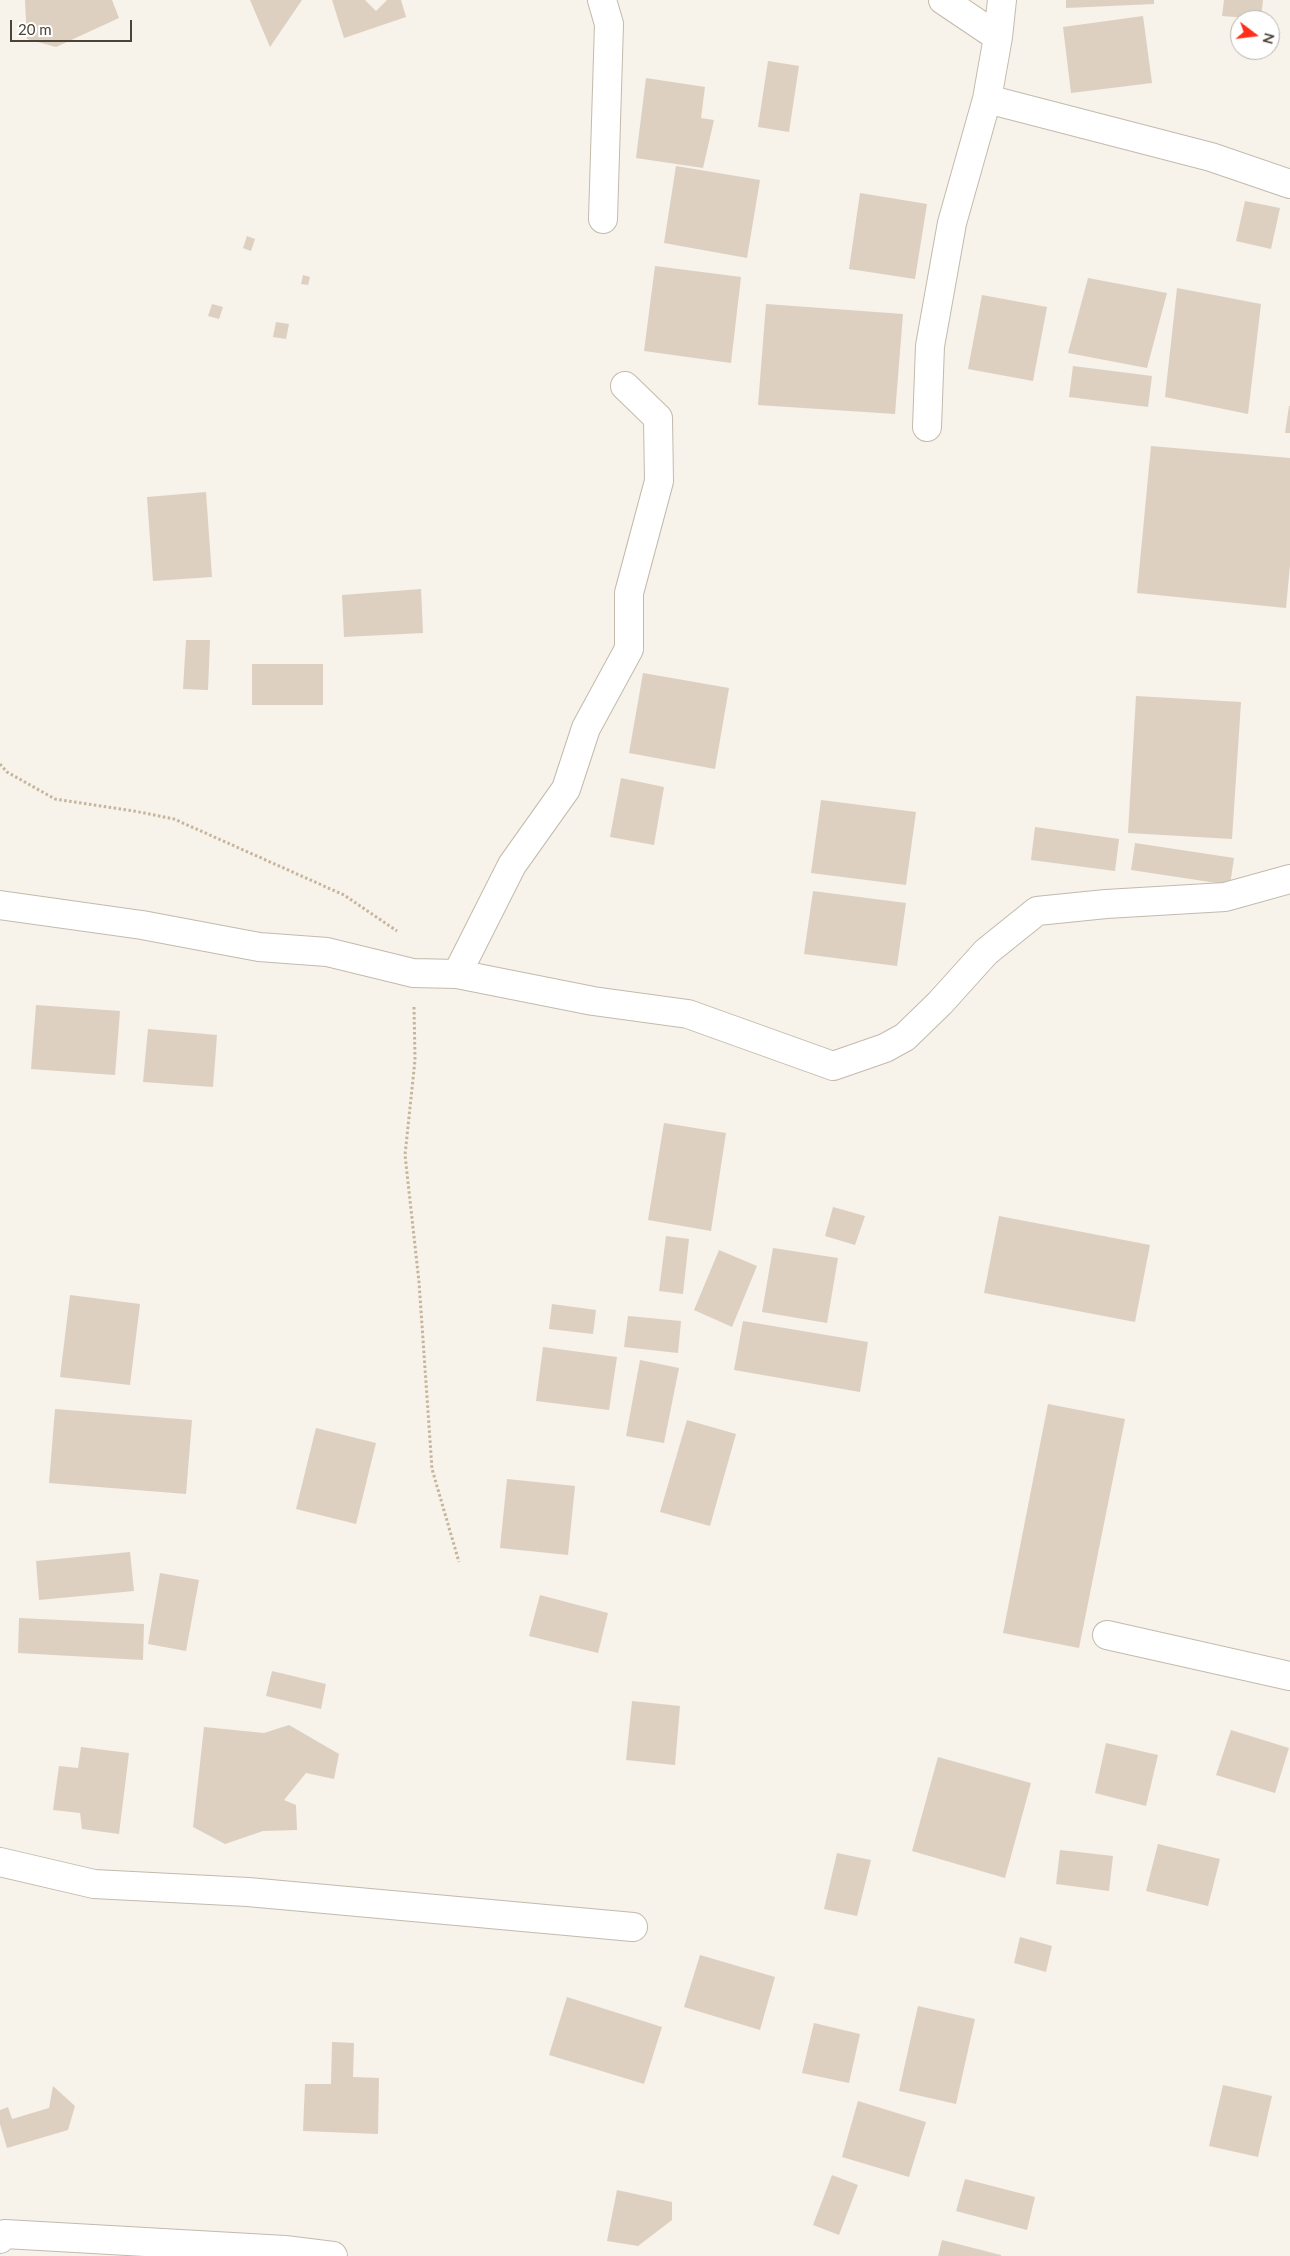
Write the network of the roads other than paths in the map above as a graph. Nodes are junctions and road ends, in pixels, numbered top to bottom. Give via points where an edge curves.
1 (602, 0) edge
2 (943, 0) edge
3 (1002, 0) edge
4 (998, 37) junction
5 (987, 99) junction
6 (1290, 184) edge
7 (603, 219) dead end
8 (625, 386) dead end
9 (927, 428) dead end
10 (1290, 879) edge
11 (0, 905) edge
12 (457, 974) junction
13 (1108, 1635) dead end
14 (1290, 1676) edge
15 (0, 1862) edge
16 (633, 1927) dead end
17 (6, 2238) edge
18 (333, 2256) edge

1 - 7 street via 609,24
2 - 4 street
3 - 4 street
4 - 5 street
5 - 6 street via 1211,158
5 - 9 street via 952,223 930,346
8 - 12 street via 658,418 659,472 629,593 629,649 586,728 566,789 512,865
10 - 12 street via 1225,897 1037,911 986,952 905,1037 885,1048 832,1066 688,1014 593,1001
11 - 12 street via 142,925 259,947 327,952 413,973
13 - 14 street
15 - 16 street via 94,1884 248,1892
17 - 18 street via 285,2250

